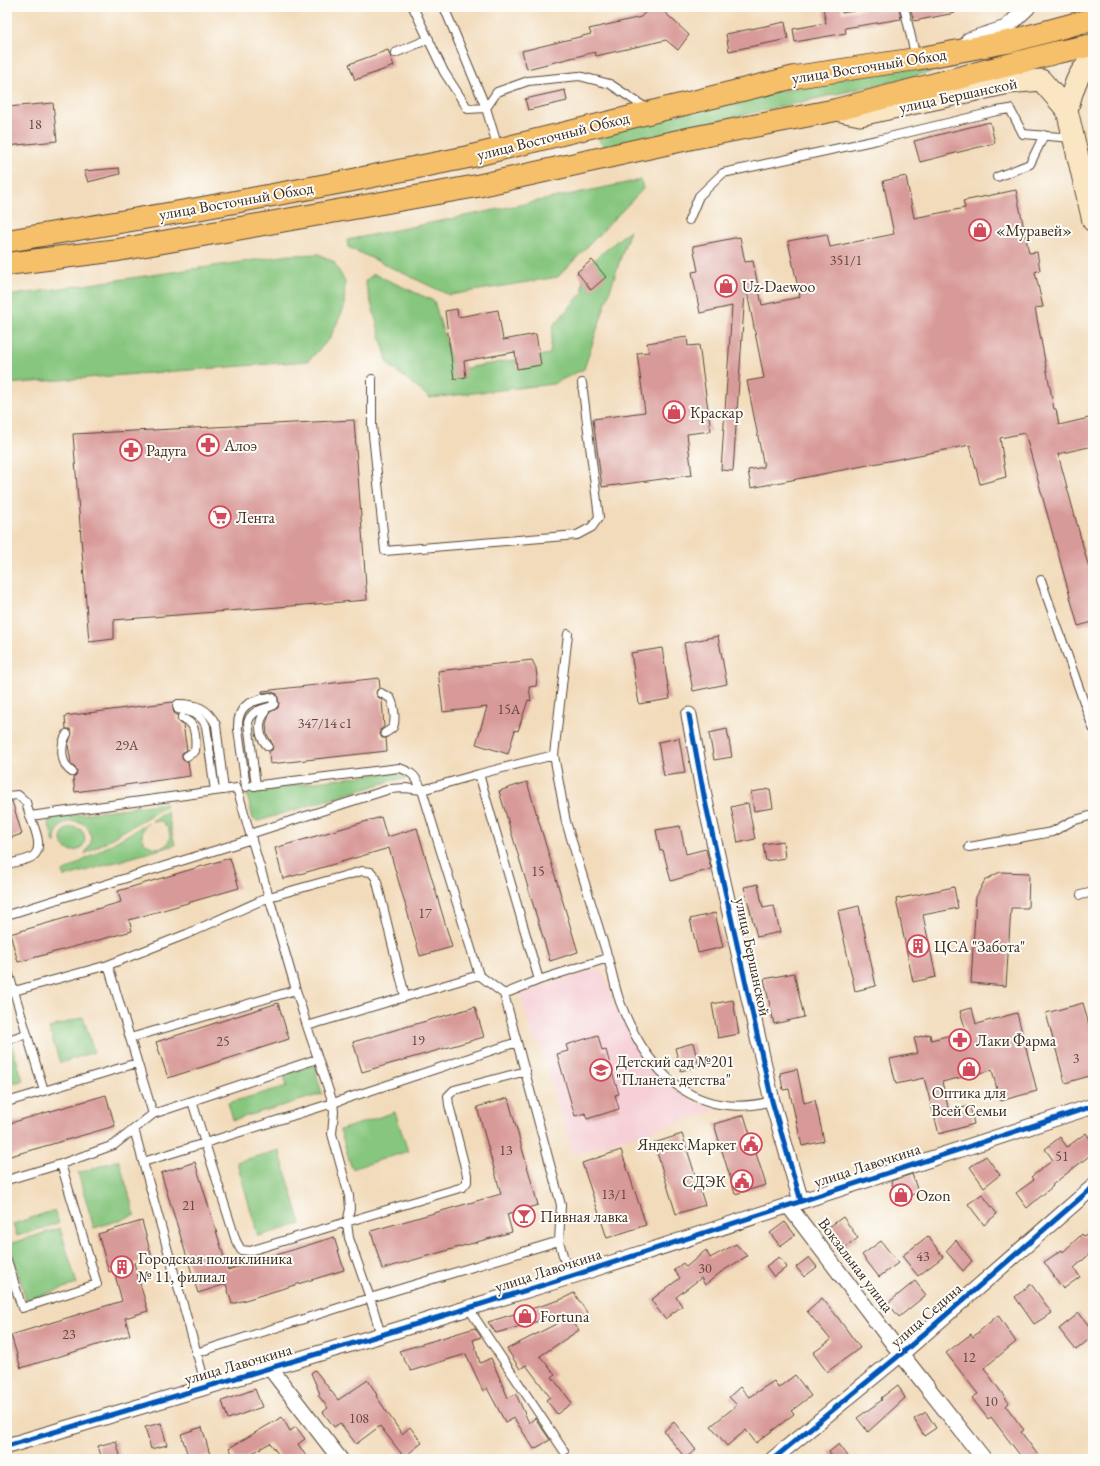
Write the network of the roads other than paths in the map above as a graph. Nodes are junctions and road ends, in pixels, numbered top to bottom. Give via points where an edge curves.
1 (413, 7) edge
2 (444, 7) edge
3 (904, 7) edge
4 (1028, 7) edge
5 (1093, 19) edge
6 (429, 39) junction
7 (1093, 45) edge
8 (395, 53) dead end
9 (916, 59) junction
10 (1093, 60) edge
11 (486, 108) junction
12 (836, 110) junction
13 (1067, 110) junction
14 (653, 112) junction
15 (1044, 136) junction
16 (1074, 138) junction
17 (498, 150) junction
18 (997, 177) dead end
19 (689, 220) dead end
20 (1093, 221) edge
21 (8, 241) edge
22 (7, 264) edge
23 (372, 379) dead end
24 (582, 383) dead end
25 (1041, 580) dead end
26 (568, 634) dead end
27 (381, 693) dead end
28 (265, 713) dead end
29 (689, 715) dead end
30 (182, 718) dead end
31 (1093, 728) edge
32 (385, 733) dead end
33 (67, 734) dead end
34 (268, 746) dead end
35 (554, 754) junction
36 (188, 756) dead end
37 (72, 772) dead end
38 (479, 774) junction
39 (256, 786) junction
40 (246, 787) junction
41 (237, 788) junction
42 (224, 790) junction
43 (422, 790) junction
44 (215, 791) junction
45 (7, 796) edge
46 (1093, 815) edge
47 (30, 816) junction
48 (251, 837) junction
49 (969, 847) dead end
50 (7, 864) edge
51 (1093, 892) edge
52 (1081, 895) dead end
53 (269, 897) junction
54 (7, 915) edge
55 (608, 958) junction
56 (108, 965) junction
57 (7, 971) edge
58 (479, 975) junction
59 (539, 980) junction
60 (296, 990) junction
61 (14, 991) junction
62 (504, 994) junction
63 (405, 996) junction
64 (307, 1026) junction
65 (27, 1034) junction
66 (130, 1038) junction
67 (7, 1040) edge
68 (518, 1042) junction
69 (317, 1059) junction
70 (137, 1062) junction
71 (526, 1071) junction
72 (44, 1091) junction
73 (192, 1101) junction
74 (772, 1101) junction
75 (7, 1102) edge
76 (333, 1103) junction
77 (1093, 1106) edge
78 (152, 1114) junction
79 (134, 1129) junction
80 (205, 1143) junction
81 (143, 1162) junction
82 (61, 1164) junction
83 (7, 1180) edge
84 (1093, 1187) edge
85 (795, 1203) junction
86 (347, 1223) junction
87 (559, 1241) junction
88 (7, 1260) edge
89 (569, 1278) junction
90 (370, 1298) junction
91 (469, 1308) junction
92 (381, 1335) junction
93 (196, 1353) junction
94 (901, 1354) junction
95 (270, 1368) junction
96 (206, 1386) junction
97 (7, 1446) edge
98 (564, 1451) dead end
99 (340, 1459) edge
100 (773, 1459) edge
101 (984, 1459) edge

1 - 6 lane
2 - 11 lane
3 - 9 lane
4 - 9 street via 1006,28 972,40 942,46
5 - 9 highway, улица Восточный Обход via 1012,41
6 - 8 lane
6 - 11 lane via 444,72 468,110
7 - 12 highway, улица Восточный Обход
9 - 14 highway, улица Восточный Обход via 795,77
10 - 13 street, улица Бершанской via 1085,65 1075,82
11 - 14 lane via 497,92 528,81 579,76 610,84
11 - 17 lane
12 - 13 street, улица Бершанской via 860,115 1009,83 1041,80
12 - 22 highway, улица Восточный Обход via 692,138 477,186 118,250
13 - 16 street, улица Бершанской
14 - 17 highway, улица Восточный Обход
15 - 16 lane
15 - 18 lane via 1030,164
15 - 19 lane via 1023,134 1010,109 997,110 877,140 723,173 699,196
16 - 20 street, улица Бершанской
17 - 21 highway, улица Восточный Обход via 197,209
23 - 24 lane via 372,426 385,551 577,535 592,527 599,517
25 - 31 lane
26 - 35 lane
27 - 32 lane via 391,700 394,721 391,730
28 - 34 lane via 260,722 261,735
29 - 74 street, улица Бершанской
30 - 36 lane via 190,723 194,730 195,751
33 - 37 lane via 62,746 64,760
35 - 38 lane
35 - 55 lane via 566,822
38 - 43 lane
38 - 59 lane
39 - 40 lane
39 - 40 lane via 248,722 254,712 274,704 273,698 270,697 253,702 239,713 238,729
39 - 43 lane via 399,768 416,777
40 - 41 lane
41 - 42 lane
41 - 48 lane
42 - 44 lane
42 - 44 lane via 216,724 213,718 196,706 178,704 178,709 195,713 204,720
43 - 48 lane via 390,789
43 - 58 lane
44 - 47 lane
45 - 47 lane via 18,795 26,802
46 - 49 lane via 1072,821 1052,832
47 - 50 lane via 39,844 37,851 31,857
48 - 53 lane
48 - 54 lane
51 - 52 lane
53 - 56 lane via 187,934
53 - 60 lane
53 - 63 lane via 362,871 371,872 376,878
55 - 59 lane
55 - 74 lane via 619,1001 631,1027 648,1056 670,1082 694,1096 722,1105 756,1105
56 - 61 lane
56 - 66 lane
57 - 61 lane
58 - 62 lane
58 - 63 lane
59 - 62 lane
60 - 64 lane
60 - 66 lane
61 - 65 lane
62 - 68 lane
63 - 64 lane
64 - 69 lane
65 - 67 lane
65 - 72 lane
66 - 70 lane
68 - 71 lane
68 - 76 lane
69 - 73 lane
69 - 76 lane
70 - 72 lane
70 - 78 lane
71 - 86 lane via 454,1090 448,1096 448,1105 467,1175 467,1182 462,1187
71 - 87 lane via 561,1205
72 - 75 lane
73 - 78 lane
73 - 80 lane
74 - 85 street, улица Бершанской
76 - 80 lane
76 - 86 lane via 332,1134 349,1196
77 - 85 street, улица Лавочкина
78 - 79 lane
79 - 81 lane
79 - 82 lane via 114,1145
80 - 81 lane
80 - 86 lane via 241,1250 250,1251
81 - 93 lane
82 - 83 lane
82 - 88 lane via 97,1284 22,1308
84 - 94 street, улица Седина
85 - 89 street, улица Лавочкина
85 - 94 street, Вокзальная улица
86 - 90 lane via 349,1238
87 - 89 lane
87 - 90 lane
89 - 91 street, улица Лавочкина
90 - 92 lane
90 - 93 lane
91 - 92 street, улица Лавочкина
91 - 98 lane
92 - 95 street, улица Лавочкина
93 - 96 lane
94 - 100 street, улица Седина
94 - 101 street, Вокзальная улица
95 - 96 street, улица Лавочкина
95 - 99 street
96 - 97 street, улица Лавочкина

